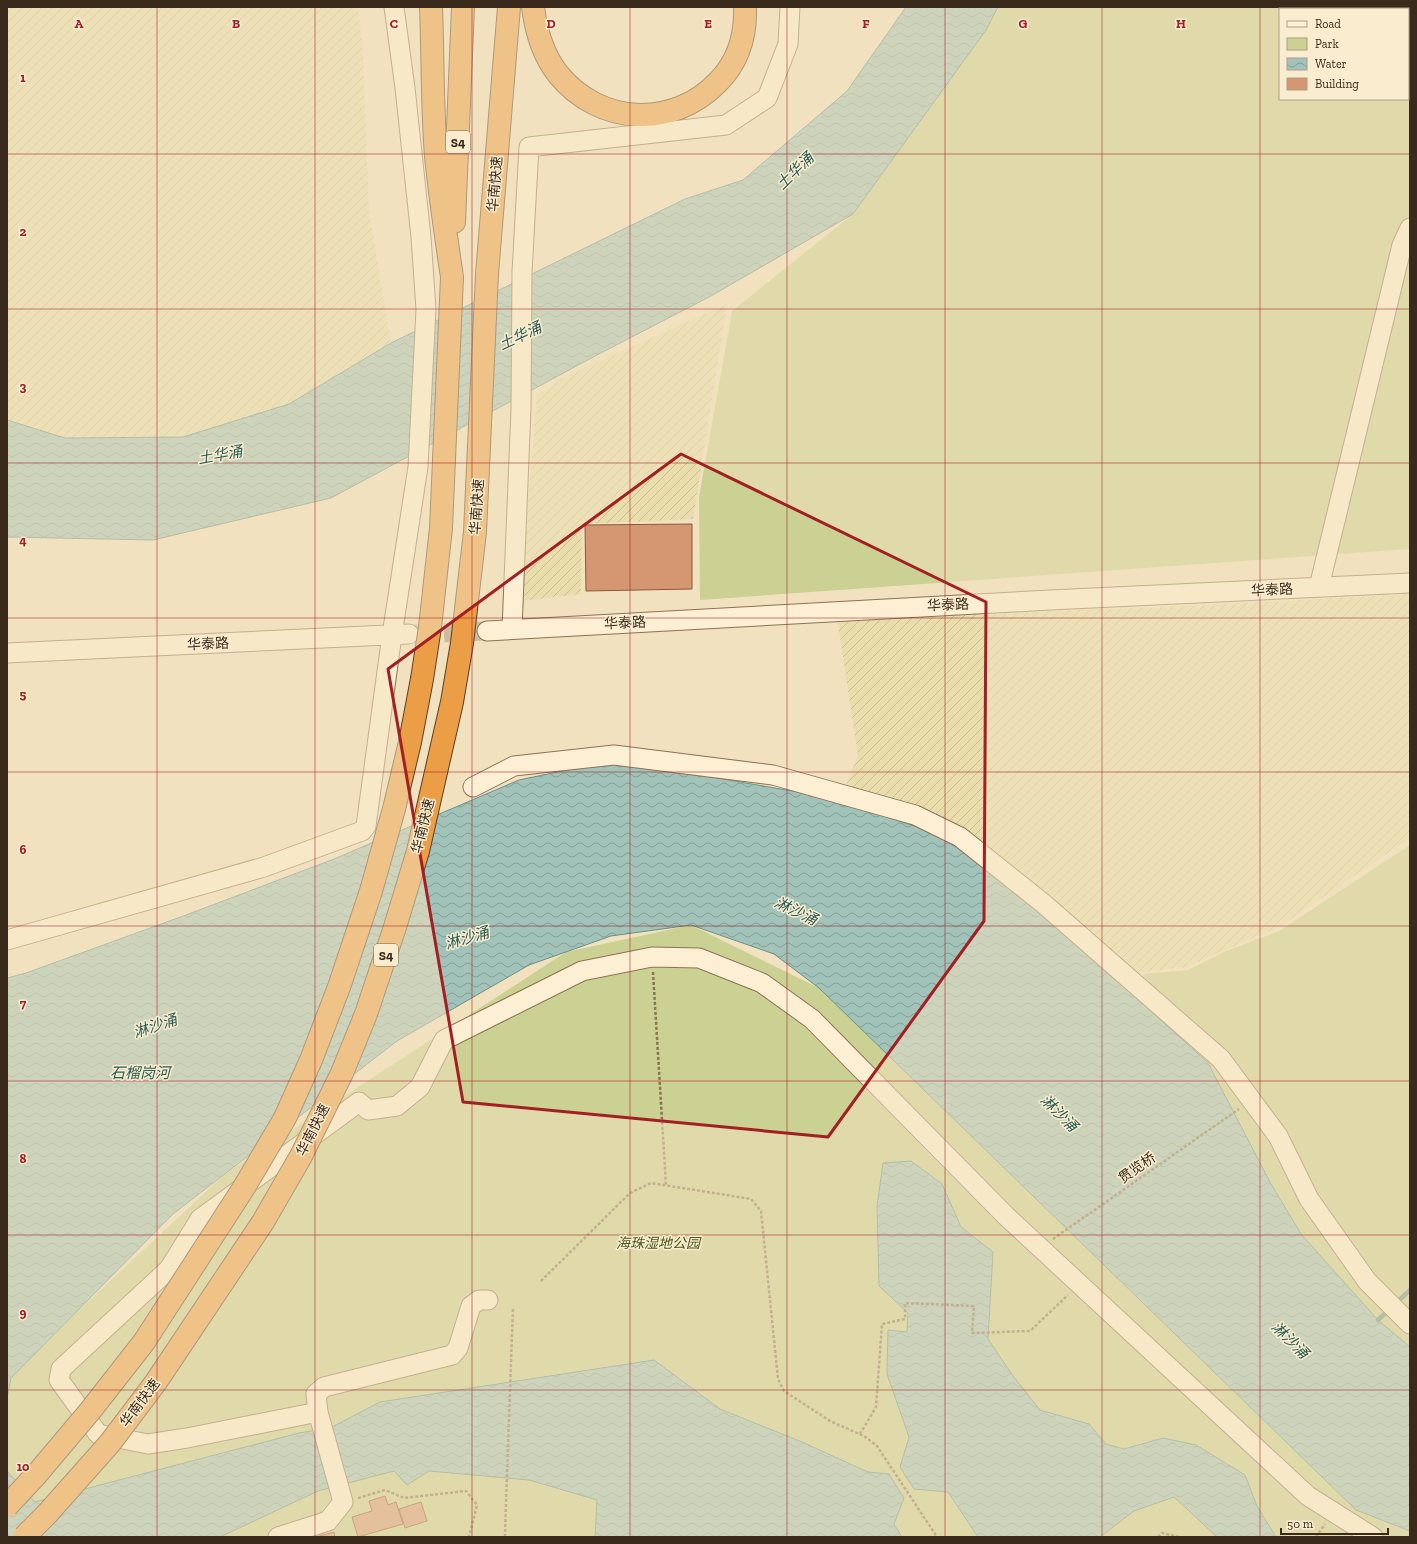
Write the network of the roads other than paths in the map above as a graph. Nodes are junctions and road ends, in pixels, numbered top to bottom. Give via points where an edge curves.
1 (394, 7) edge
2 (431, 7) edge
3 (463, 7) edge
4 (509, 7) edge
5 (534, 7) edge
6 (745, 7) edge
7 (790, 7) edge
8 (1410, 228) edge
9 (452, 277) junction
10 (1410, 583) edge
11 (1319, 587) junction
12 (512, 629) junction
13 (487, 631) tunnel mouth
14 (401, 635) junction
15 (7, 653) edge
16 (473, 787) dead end
17 (7, 940) edge
18 (488, 1300) dead end
19 (1402, 1314) edge
20 (319, 1417) junction
21 (7, 1506) edge
22 (24, 1537) edge
23 (278, 1537) edge
24 (1373, 1537) edge

1 - 14 street via 421,237 426,309 418,467
2 - 9 highway via 436,155
3 - 9 highway, S4
4 - 22 highway, 华南快速 / S4, bridge via 487,274 475,532 462,643 452,702 418,851 395,927 366,1014 342,1072 304,1149 259,1228 151,1388 110,1443
5 - 6 highway via 543,47 552,65 566,82 583,96 602,106 647,115 670,112 692,103 723,77 739,49
7 - 12 street via 788,44 767,98 726,125 529,146 522,272 521,409
8 - 11 street via 1402,245
9 - 21 highway, S4, bridge via 442,528 422,679 392,816 371,891 339,987 285,1118 235,1201 144,1342 90,1411
10 - 11 street, 华泰路
11 - 12 street, 华泰路
12 - 13 street, 华泰路
14 - 15 street, 华泰路
14 - 17 street via 366,826 362,831 264,867
16 - 19 street via 514,766 614,755 774,775 914,815 960,837 1044,904 1221,1059 1278,1136 1309,1199 1367,1281
18 - 20 street via 479,1300 471,1306 458,1348 452,1355 324,1388 316,1394
20 - 23 street via 341,1497 328,1521
20 - 24 street via 148,1444 98,1434 59,1380 61,1369 169,1269 200,1219 359,1102 368,1110 397,1106 420,1087 444,1040 582,971 652,956 699,958 762,983 812,1019 1006,1216 1308,1496

